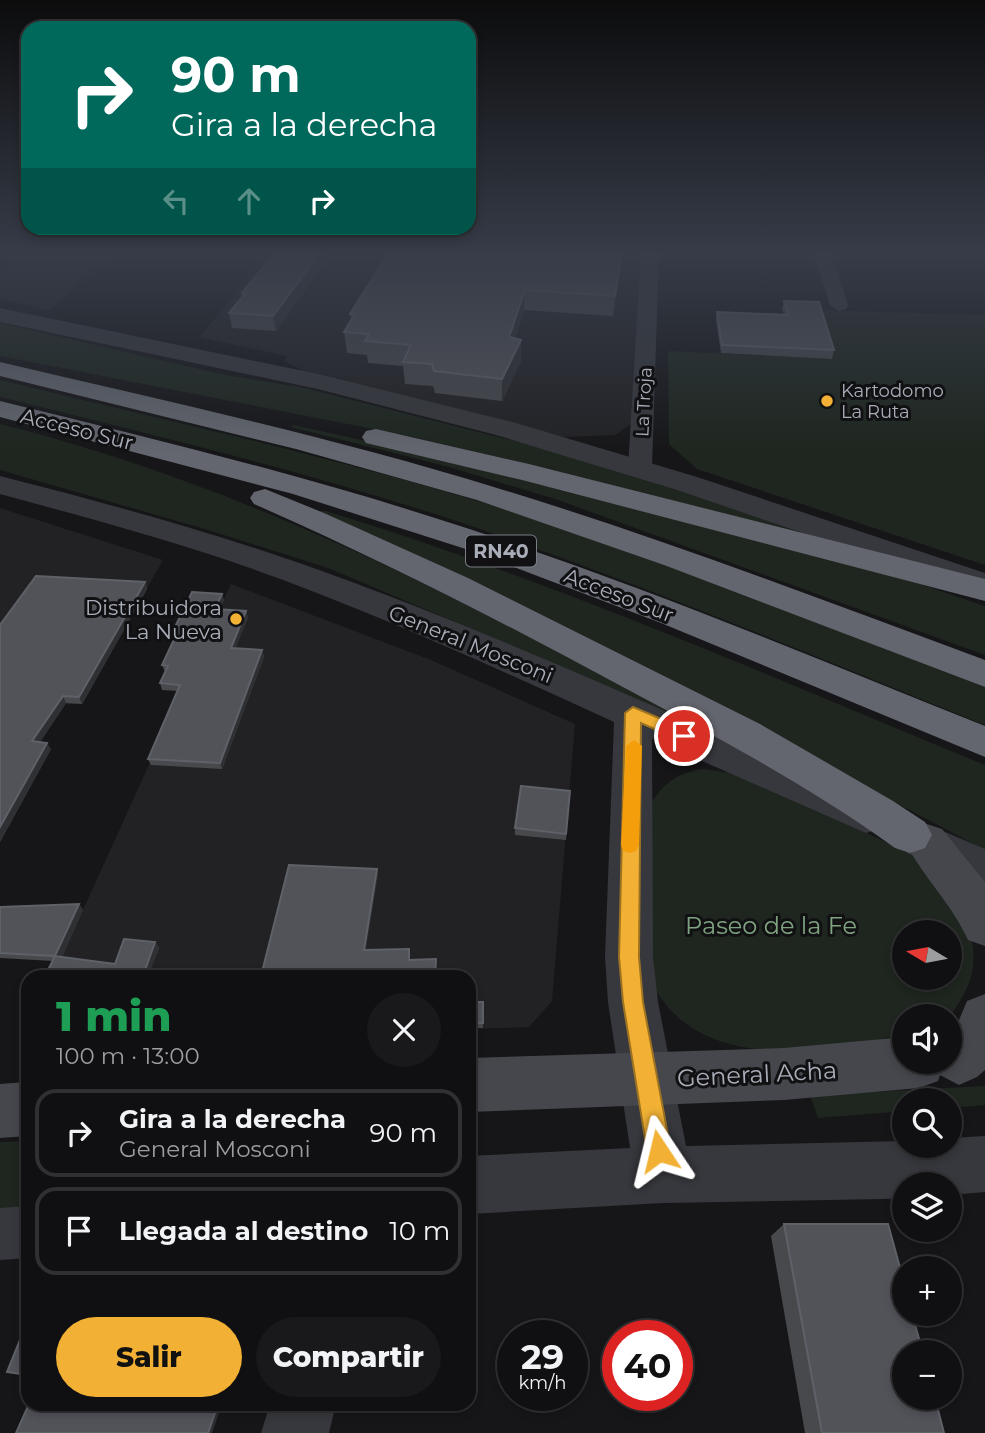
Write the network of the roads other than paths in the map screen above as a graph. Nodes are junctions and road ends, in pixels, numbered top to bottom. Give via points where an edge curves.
1 (18, 319) edge
2 (647, 319) edge
3 (0, 369) edge
4 (0, 409) edge
5 (106, 436) junction
6 (640, 468) junction
7 (0, 485) edge
8 (903, 556) junction
9 (945, 580) junction
10 (985, 584) edge
11 (985, 590) edge
12 (985, 598) edge
13 (985, 674) edge
14 (633, 713) junction
15 (985, 742) edge
16 (919, 839) junction
17 (985, 870) edge
18 (985, 925) edge
19 (892, 1060) edge
20 (647, 1080) junction
21 (476, 1085) edge
22 (21, 1110) edge
23 (0, 1111) edge
24 (985, 1164) edge
25 (663, 1175) junction
26 (476, 1185) edge
27 (21, 1232) edge
28 (0, 1234) edge
29 (301, 1411) edge
30 (295, 1433) edge

1 - 6 street via 341,387
2 - 6 street, La Troja
3 - 9 highway via 414,445
3 - 13 highway, Acceso Sur / RN40 via 271,434 475,490 743,582
4 - 5 highway, Acceso Sur / RN40
5 - 15 highway, Acceso Sur / RN40 via 330,496 484,545 696,624
5 - 16 highway via 285,507 495,604 784,754
6 - 8 street
7 - 14 street, General Mosconi via 296,574
8 - 9 street
8 - 10 street
9 - 11 highway
9 - 12 street
14 - 16 street, General Mosconi
14 - 20 street via 629,957
16 - 17 street, General Mosconi
16 - 18 main road via 974,903
19 - 20 main road, General Acha via 784,1074
20 - 21 main road, General Acha
20 - 25 street
22 - 23 main road
24 - 25 street
25 - 26 street
27 - 28 street
29 - 30 street

